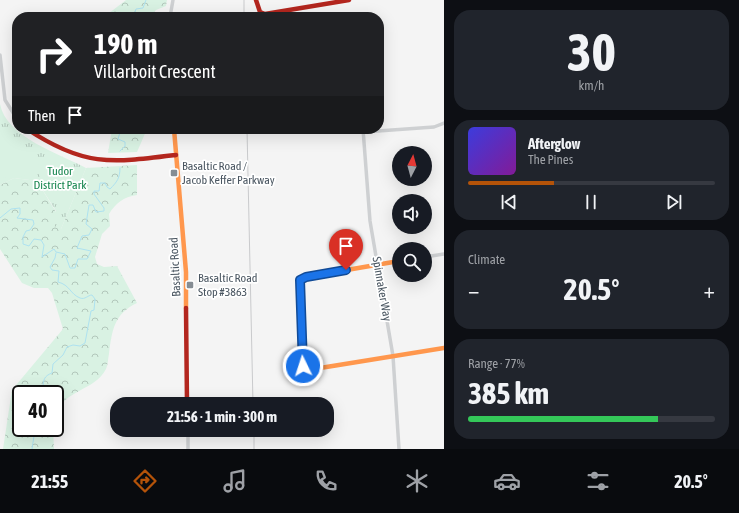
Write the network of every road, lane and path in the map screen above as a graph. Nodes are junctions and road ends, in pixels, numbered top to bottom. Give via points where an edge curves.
1 (173, 0) edge
2 (256, 0) edge
3 (349, 0) edge
4 (171, 12) edge
5 (261, 12) edge
6 (278, 12) edge
7 (0, 55) edge
8 (12, 110) edge
9 (444, 123) edge
10 (384, 129) edge
11 (37, 134) edge
12 (174, 134) edge
13 (364, 134) edge
14 (176, 155) junction
15 (444, 254) edge
16 (432, 256) edge
17 (392, 262) edge
18 (377, 265) junction
19 (444, 348) edge
20 (393, 356) junction
21 (187, 397) edge
22 (188, 437) edge
23 (188, 449) edge
24 (399, 449) edge

1 - 4 street
2 - 5 street
3 - 6 street
7 - 8 street via 6,100
9 - 10 street via 434,127
11 - 14 street via 90,159 120,160
12 - 14 street, Basaltic Road
13 - 18 street, Spinnaker Way via 370,221
14 - 21 street, Basaltic Road via 186,288
15 - 16 street
17 - 18 street
18 - 20 street, Spinnaker Way
18 - 20 street via 300,280 302,362 303,366 310,369
19 - 20 street
20 - 24 street, Spinnaker Way
22 - 23 street

